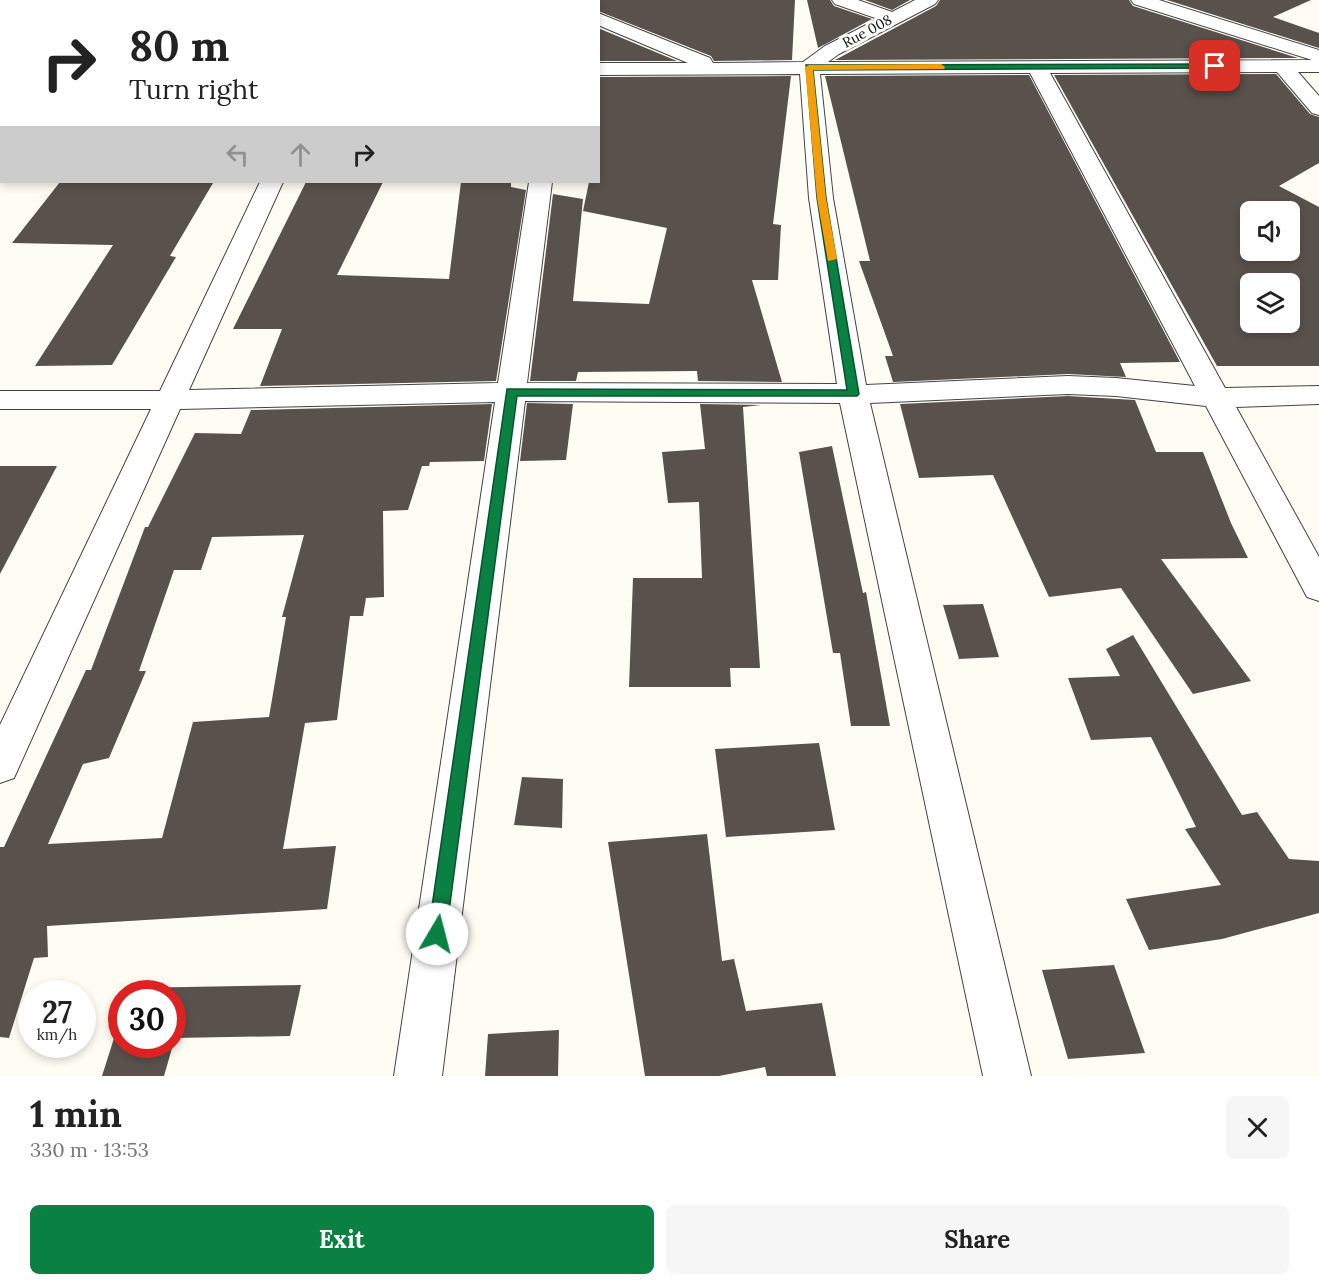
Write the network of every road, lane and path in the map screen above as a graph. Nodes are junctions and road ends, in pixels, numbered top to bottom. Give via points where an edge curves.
1 (841, 0) edge
2 (929, 0) edge
3 (1140, 0) edge
4 (892, 18) junction
5 (600, 19) edge
6 (1319, 56) edge
7 (1282, 66) junction
8 (1319, 66) edge
9 (809, 67) junction
10 (1037, 67) junction
11 (716, 68) junction
12 (600, 69) edge
13 (1319, 109) edge
14 (271, 183) edge
15 (540, 183) edge
16 (511, 392) junction
17 (853, 394) junction
18 (1319, 395) edge
19 (1218, 398) junction
20 (0, 400) edge
21 (169, 400) junction
22 (1319, 588) edge
23 (0, 766) edge
24 (418, 1076) edge
25 (1007, 1076) edge

1 - 4 street
2 - 4 street, Rue 008
3 - 6 street
4 - 9 street, Rue 008
5 - 11 street
7 - 8 street
7 - 10 street
7 - 13 street
9 - 10 street
9 - 11 street
9 - 17 street via 821,198
10 - 19 street
11 - 12 street
14 - 21 street
15 - 16 street
16 - 17 street
16 - 21 street
16 - 24 street
17 - 19 street via 1068,385
17 - 25 street
18 - 19 street
19 - 22 street
20 - 21 street
21 - 23 street

